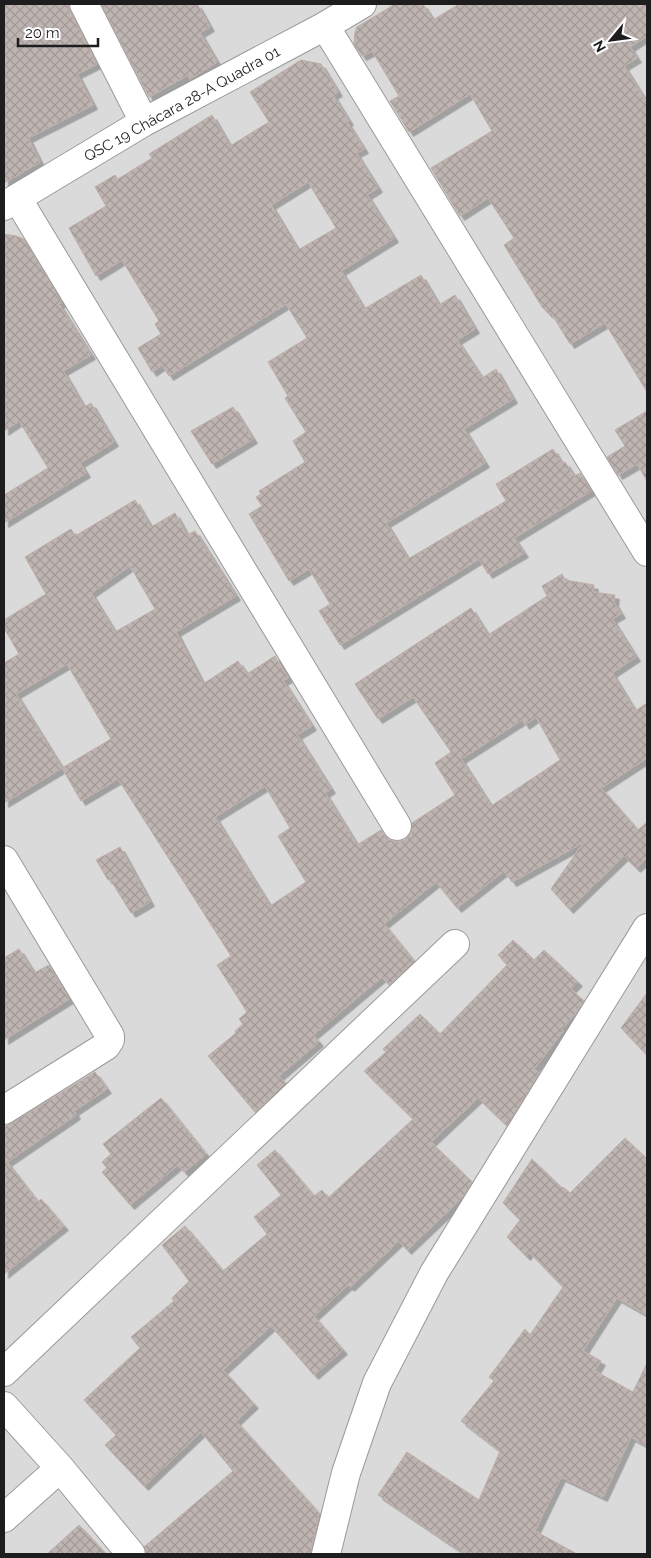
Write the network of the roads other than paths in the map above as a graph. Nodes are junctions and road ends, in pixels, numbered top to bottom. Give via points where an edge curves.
1 (84, 4) edge
2 (362, 4) edge
3 (325, 26) junction
4 (144, 122) junction
5 (10, 202) edge
6 (647, 552) edge
7 (397, 826) dead end
8 (4, 860) edge
9 (647, 928) edge
10 (455, 944) dead end
11 (4, 1110) edge
12 (4, 1372) edge
13 (4, 1406) edge
14 (60, 1468) junction
15 (4, 1518) edge
16 (131, 1554) edge
17 (326, 1554) edge

1 - 4 street
2 - 3 street, QSC 19 Chácara 28-A Quadra 01
3 - 4 street, QSC 19 Chácara 28-A Quadra 01
3 - 6 street
4 - 5 street, QSC 19 Chácara 28-A Quadra 01
5 - 7 street
8 - 11 street via 110,1040 106,1046
9 - 17 street via 434,1273 377,1383 346,1473
10 - 12 street
13 - 14 street
14 - 15 street
14 - 16 street

